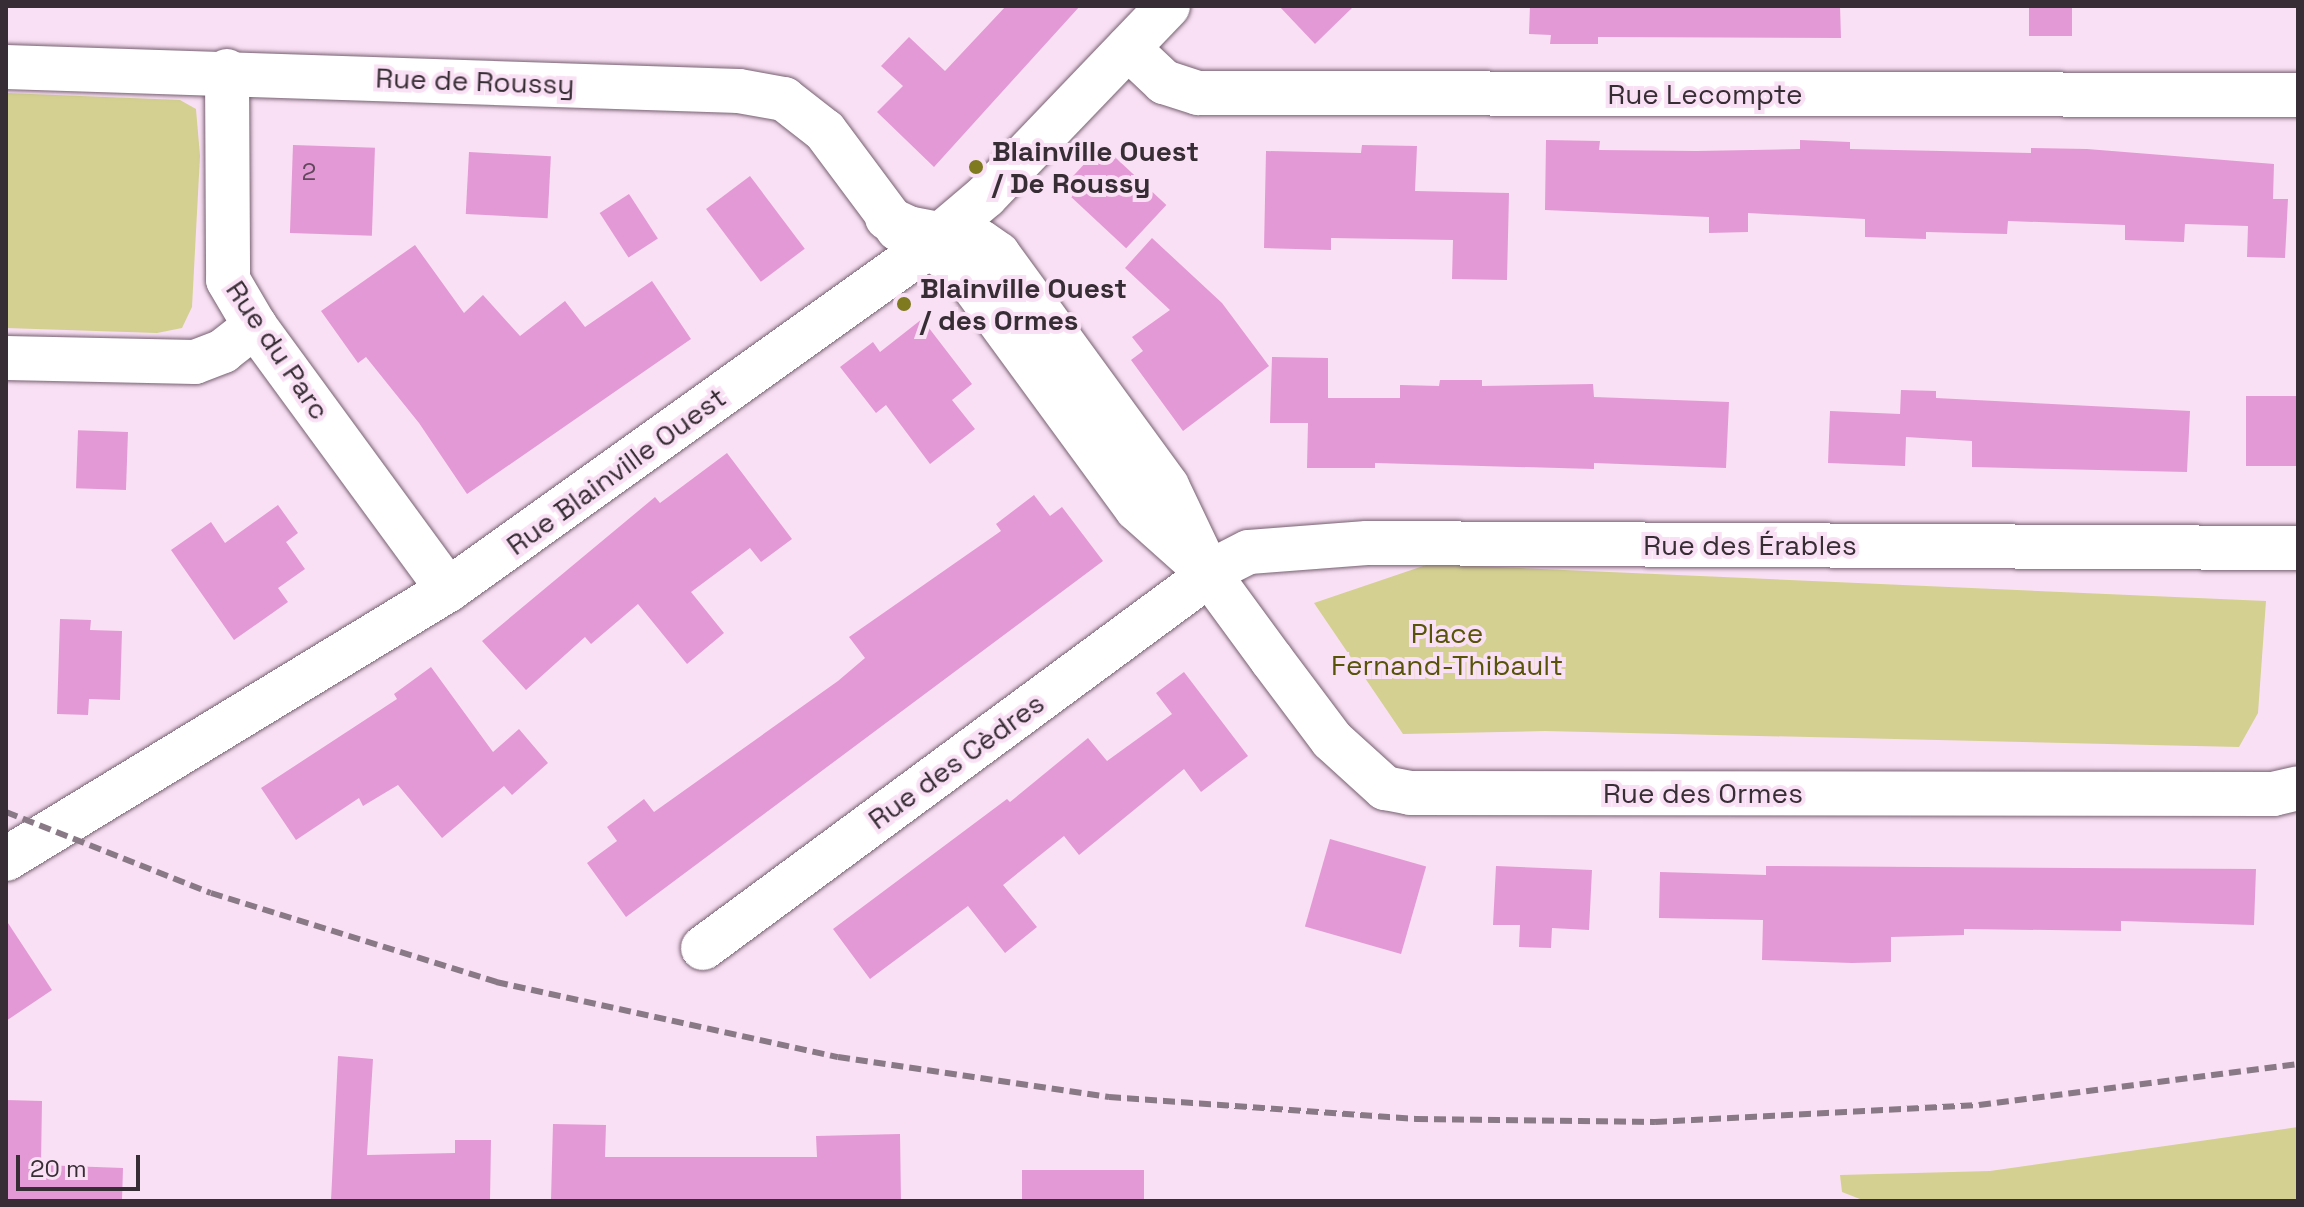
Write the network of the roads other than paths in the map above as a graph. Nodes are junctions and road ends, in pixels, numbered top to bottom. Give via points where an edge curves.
1 (1168, 6) edge
2 (1128, 48) junction
3 (6, 67) edge
4 (227, 71) junction
5 (2298, 95) edge
6 (936, 240) junction
7 (255, 326) junction
8 (6, 358) edge
9 (2298, 548) edge
10 (1209, 574) junction
11 (448, 590) junction
12 (2298, 788) edge
13 (6, 859) edge
14 (703, 948) dead end

1 - 2 street, Rue Blainville Ouest
2 - 5 street, Rue Lecompte via 1164,82 1198,93
2 - 6 street, Rue Blainville Ouest
3 - 4 street, Rue de Roussy
4 - 6 street, Rue de Roussy via 784,99 810,116 887,218
4 - 7 street, Rue du Parc via 225,267
6 - 10 street, Rue des Ormes via 1137,509
6 - 11 street, Rue Blainville Ouest
7 - 8 street via 223,351 195,362
7 - 11 street, Rue du Parc
9 - 10 street, Rue des Érables via 1328,543 1249,552
10 - 12 street, Rue des Ormes via 1355,765 1385,788 1410,793 2273,794
10 - 14 street, Rue des Cèdres
11 - 13 street, Rue Blainville Ouest

